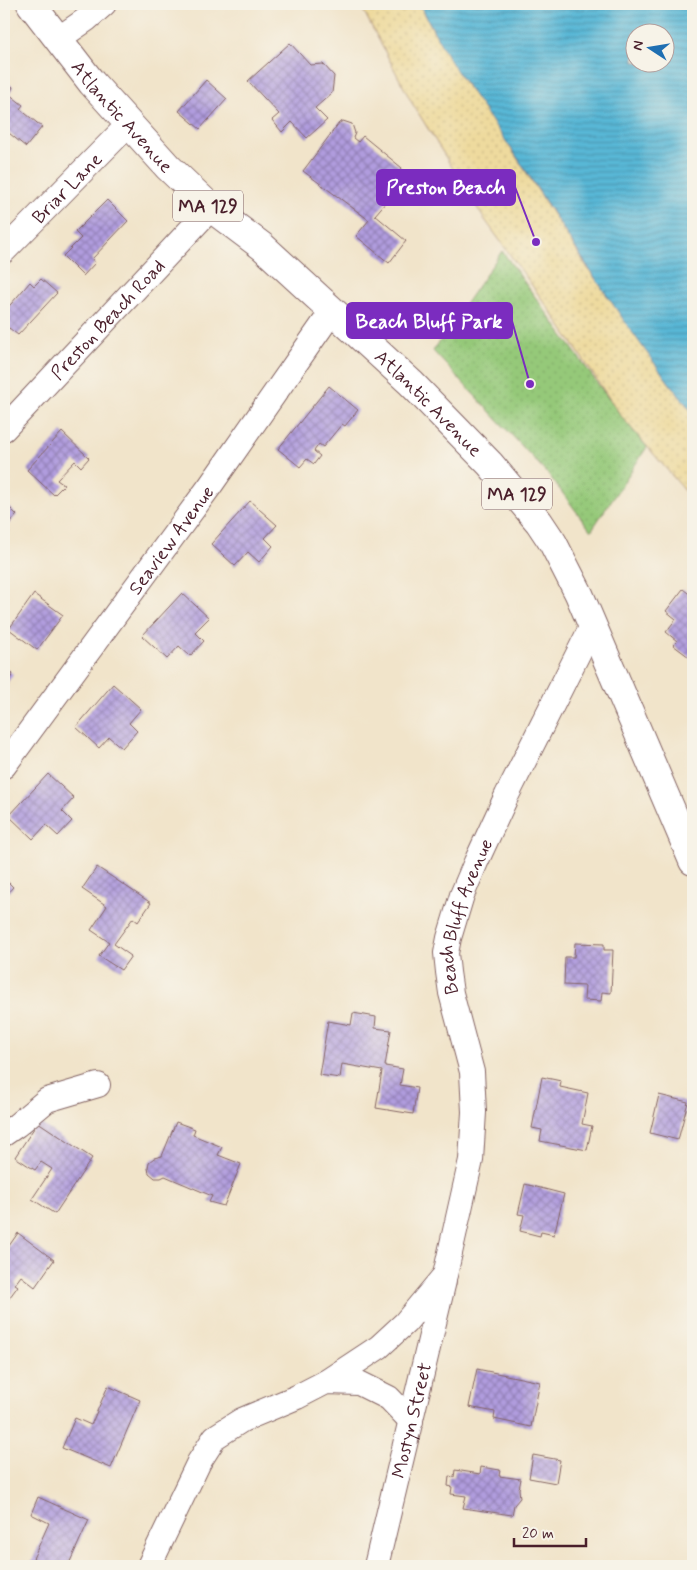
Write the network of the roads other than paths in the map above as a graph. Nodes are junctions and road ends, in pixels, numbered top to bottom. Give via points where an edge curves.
1 (31, 4) edge
2 (104, 4) edge
3 (58, 39) junction
4 (129, 124) junction
5 (211, 208) junction
6 (4, 251) edge
7 (333, 310) junction
8 (4, 429) edge
9 (592, 626) junction
10 (4, 766) edge
11 (693, 861) edge
12 (98, 1085) dead end
13 (4, 1134) edge
14 (445, 1275) junction
15 (326, 1382) junction
16 (411, 1421) junction
17 (149, 1566) edge
18 (376, 1566) edge

1 - 3 main road, Atlantic Avenue / MA 129
2 - 3 street
3 - 4 main road, Atlantic Avenue / MA 129
4 - 5 main road, Atlantic Avenue / MA 129
4 - 6 street, Briar Lane
5 - 7 main road, Atlantic Avenue / MA 129 via 262,247
5 - 8 street, Preston Beach Road
7 - 9 main road, Atlantic Avenue / MA 129 via 454,425 521,498 553,542
7 - 10 street, Seaview Avenue via 210,486
9 - 11 main road, Atlantic Avenue / MA 129
9 - 14 street, Beach Bluff Avenue via 507,794 462,895 449,938 446,953 448,972 472,1072 474,1112 471,1160
12 - 13 street via 47,1100
14 - 15 street, Beach Bluff Avenue via 405,1324 379,1347
14 - 16 street, Mostyn Street
15 - 16 street, Beach Bluff Avenue via 359,1383 389,1398
15 - 17 street, Beach Bluff Avenue via 242,1420 216,1437 199,1462
16 - 18 street, Mostyn Street

